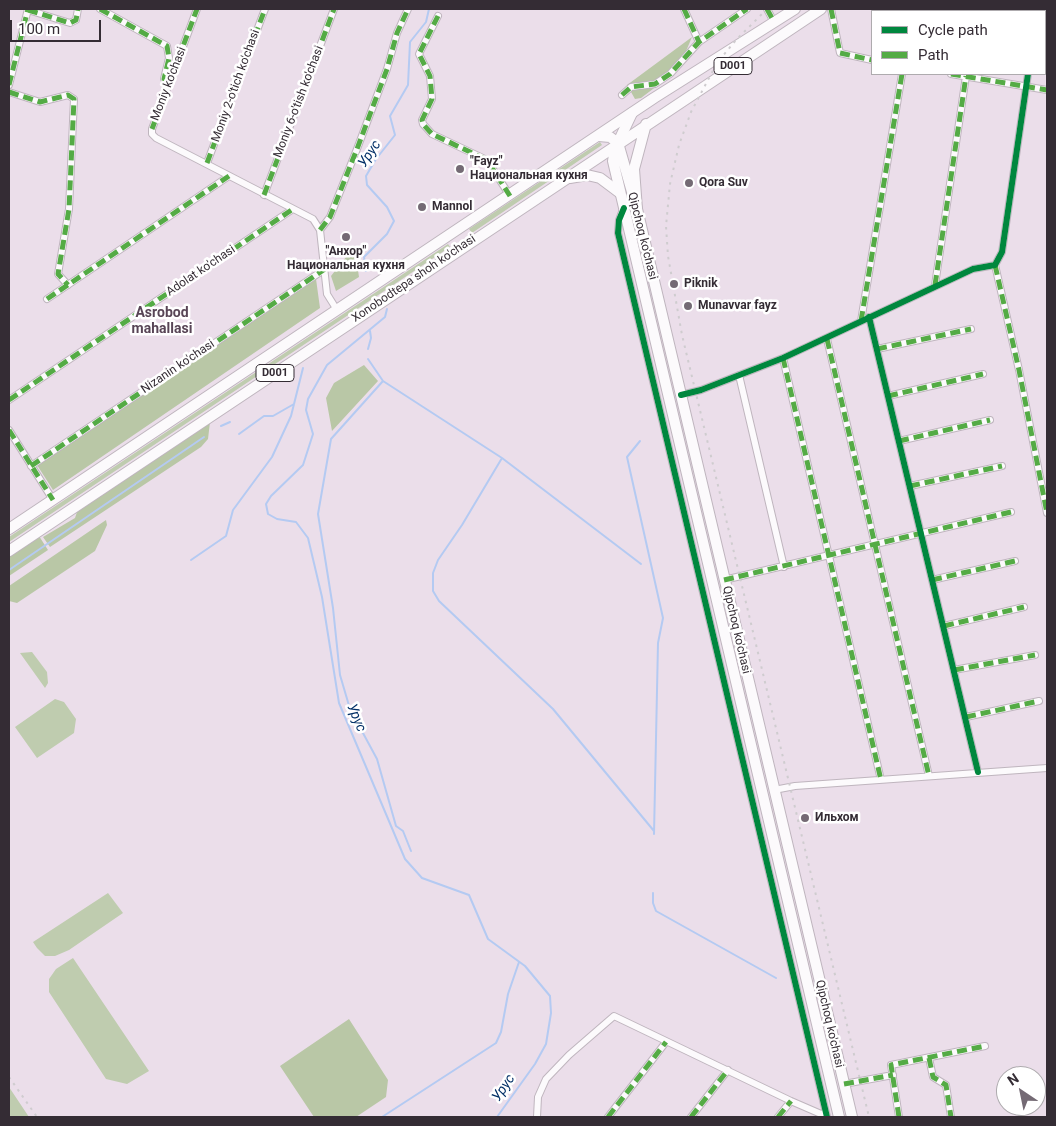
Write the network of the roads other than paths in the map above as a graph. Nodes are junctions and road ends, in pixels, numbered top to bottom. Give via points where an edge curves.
1 (78, 9) edge
2 (100, 9) edge
3 (197, 9) edge
4 (265, 9) edge
5 (334, 9) edge
6 (408, 9) edge
7 (684, 9) edge
8 (747, 9) edge
9 (767, 9) edge
10 (795, 9) edge
11 (821, 9) edge
12 (831, 9) edge
13 (28, 10) edge
14 (438, 16) dead end
15 (774, 22) junction
16 (699, 42) junction
17 (871, 60) edge
18 (902, 75) edge
19 (958, 75) edge
20 (1028, 75) edge
21 (966, 76) junction
22 (169, 84) junction
23 (9, 85) edge
24 (1026, 87) junction
25 (1047, 90) edge
26 (9, 92) edge
27 (622, 95) dead end
28 (632, 113) junction
29 (644, 126) junction
30 (599, 136) junction
31 (618, 143) junction
32 (208, 163) junction
33 (229, 176) junction
34 (562, 180) junction
35 (620, 193) junction
36 (264, 195) junction
37 (510, 196) junction
38 (624, 208) junction
39 (293, 209) junction
40 (636, 210) junction
41 (320, 230) junction
42 (450, 236) junction
43 (458, 250) junction
44 (995, 265) junction
45 (326, 269) junction
46 (68, 285) junction
47 (935, 285) junction
48 (47, 299) dead end
49 (337, 310) junction
50 (869, 317) junction
51 (861, 321) junction
52 (971, 329) dead end
53 (827, 339) junction
54 (877, 349) junction
55 (783, 358) junction
56 (983, 374) dead end
57 (740, 375) junction
58 (678, 384) junction
59 (666, 387) junction
60 (680, 395) junction
61 (888, 396) junction
62 (9, 400) edge
63 (990, 420) dead end
64 (9, 430) edge
65 (899, 442) junction
66 (31, 466) junction
67 (1002, 466) dead end
68 (910, 486) junction
69 (53, 500) junction
70 (1011, 512) dead end
71 (1047, 513) edge
72 (9, 529) edge
73 (921, 534) junction
74 (875, 545) junction
75 (9, 551) edge
76 (829, 557) junction
77 (1014, 561) dead end
78 (784, 567) junction
79 (724, 580) junction
80 (932, 580) junction
81 (1024, 607) dead end
82 (944, 626) junction
83 (1035, 655) dead end
84 (954, 670) junction
85 (1039, 701) dead end
86 (966, 717) junction
87 (1047, 768) edge
88 (978, 772) junction
89 (929, 776) junction
90 (881, 780) junction
91 (774, 790) junction
92 (666, 1042) junction
93 (985, 1046) dead end
94 (929, 1058) junction
95 (728, 1070) junction
96 (893, 1075) junction
97 (844, 1084) junction
98 (791, 1101) junction
99 (827, 1115) edge
100 (537, 1117) edge
101 (608, 1117) edge
102 (690, 1117) edge
103 (778, 1117) edge
104 (839, 1117) edge
105 (852, 1117) edge
106 (899, 1117) edge
107 (951, 1117) edge

1 - 13 street via 76,20 70,23
2 - 22 street via 167,46 170,58 164,80
3 - 22 street, Moniy ko'chasi
4 - 32 street, Moniy 2-o'tich ko'chasi
5 - 36 street, Moniy 6-o'tish ko'chasi
6 - 41 street via 358,148 330,217
7 - 16 street
8 - 16 street
9 - 15 street
10 - 15 main road, Xonobodtepa shoh ko'chasi / D001
11 - 29 main road, Xonobodtepa shoh ko'chasi / D001
12 - 17 street via 840,53
13 - 23 street
14 - 37 street via 420,54 430,76 432,99 423,124 432,134 487,160
15 - 28 main road, Xonobodtepa shoh ko'chasi / D001
16 - 27 street via 670,74 655,84 631,87
18 - 51 street
19 - 21 street
20 - 24 street
21 - 24 street
21 - 47 street
22 - 32 street, Moniy ko'chasi via 152,134
24 - 25 street
24 - 44 street via 1002,252
26 - 46 street via 40,102 64,96 74,99 69,209 58,274
28 - 29 main road
28 - 30 main road, Xonobodtepa shoh ko'chasi / D001
28 - 31 main road, Qipchoq ko'chasi
29 - 31 main road, Xonobodtepa shoh ko'chasi / D001
29 - 40 main road via 634,169
30 - 31 main road via 610,137
30 - 37 main road, Xonobodtepa shoh ko'chasi / D001
31 - 34 main road, Xonobodtepa shoh ko'chasi / D001
31 - 35 main road, Qipchoq ko'chasi via 613,161
31 - 40 main road, Qipchoq ko'chasi
32 - 33 street, Moniy ko'chasi
33 - 36 street, Moniy ko'chasi
33 - 46 street
34 - 35 main road via 592,176 605,180
34 - 43 main road, Xonobodtepa shoh ko'chasi / D001
35 - 38 main road, Qipchoq ko'chasi
36 - 39 street, Moniy ko'chasi
37 - 42 main road, Xonobodtepa shoh ko'chasi / D001
38 - 59 main road, Qipchoq ko'chasi
38 - 99 street via 618,233
39 - 41 street, Moniy ko'chasi via 309,216
39 - 62 street, Adolat ko'chasi
40 - 58 main road, Qipchoq ko'chasi
41 - 45 street
42 - 43 main road via 458,239
42 - 49 main road, Xonobodtepa shoh ko'chasi / D001
43 - 75 main road, Xonobodtepa shoh ko'chasi / D001
44 - 47 street via 973,268
44 - 71 street
45 - 49 street via 327,294
45 - 66 street, Nizanin ko'chasi
46 - 48 street
47 - 50 street
49 - 69 main road, Xonobodtepa shoh ko'chasi / D001
50 - 51 street
50 - 54 street
51 - 53 street
52 - 54 street
53 - 55 street
53 - 74 street
54 - 61 street
55 - 57 street
55 - 76 street
56 - 61 street
57 - 60 street
57 - 78 street
58 - 59 main road
58 - 60 main road, Qipchoq ko'chasi
59 - 104 main road, Qipchoq ko'chasi
60 - 79 main road, Qipchoq ko'chasi
61 - 65 street
63 - 65 street
64 - 66 street
65 - 68 street
66 - 69 street
67 - 68 street
68 - 73 street
69 - 72 main road, Xonobodtepa shoh ko'chasi / D001
70 - 73 street
73 - 74 street
73 - 80 street
74 - 76 street
74 - 89 street
76 - 78 street
76 - 90 street
77 - 80 street
78 - 79 street
79 - 91 main road, Qipchoq ko'chasi
80 - 82 street
81 - 82 street
82 - 84 street
83 - 84 street
84 - 86 street
85 - 86 street
86 - 88 street
87 - 88 street
88 - 89 street
89 - 90 street
90 - 91 street
91 - 97 main road, Qipchoq ko'chasi
92 - 95 street
92 - 100 street via 616,1016 611,1017 546,1079 538,1097
92 - 101 street
93 - 94 street
94 - 96 street via 891,1065
94 - 107 street via 933,1076 946,1085
95 - 98 street
95 - 102 street
96 - 97 street
96 - 106 street
97 - 105 main road, Qipchoq ko'chasi
98 - 99 street
98 - 103 street

